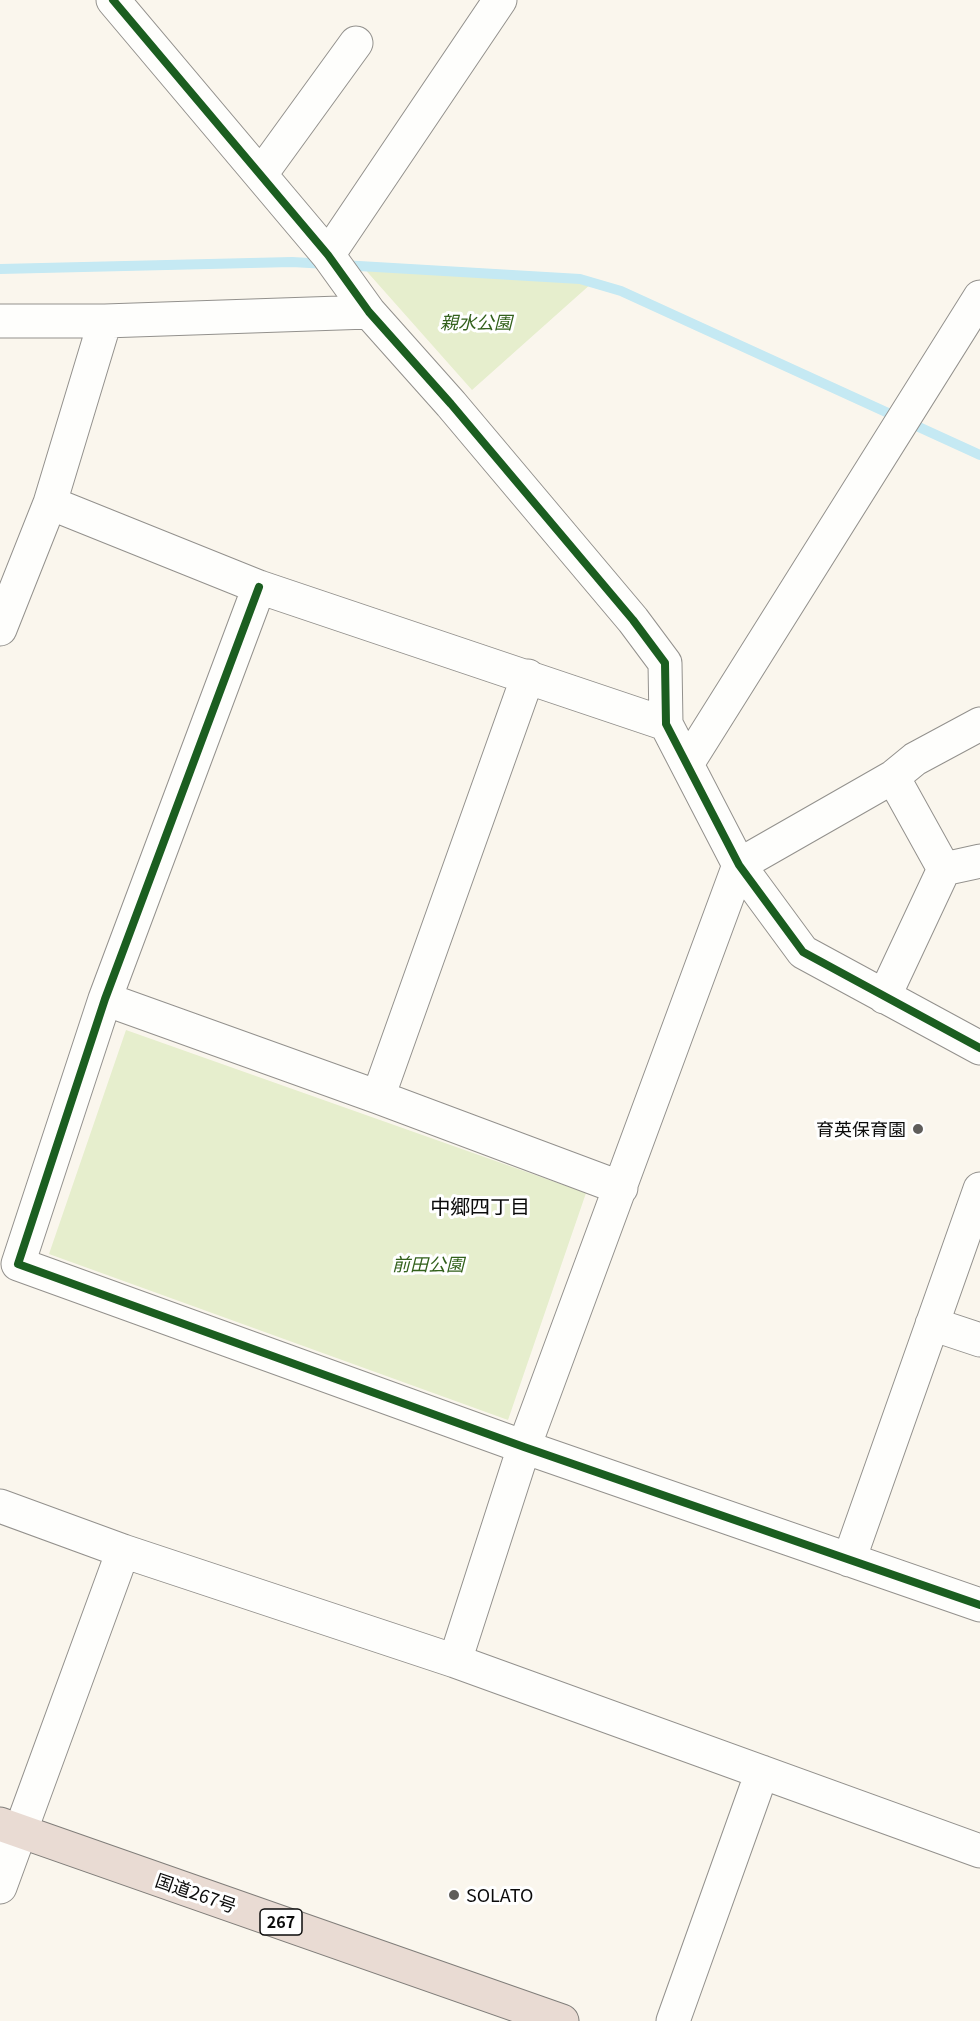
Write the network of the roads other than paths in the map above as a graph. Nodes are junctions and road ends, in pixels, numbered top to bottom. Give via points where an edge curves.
1 (500, 0) edge
2 (122, 4) edge
3 (356, 43) dead end
4 (261, 174) junction
5 (328, 255) junction
6 (980, 297) edge
7 (369, 312) junction
8 (0, 321) edge
9 (105, 321) junction
10 (50, 503) junction
11 (259, 587) junction
12 (0, 629) edge
13 (528, 676) junction
14 (666, 724) junction
15 (980, 724) edge
16 (687, 764) junction
17 (893, 777) junction
18 (980, 861) edge
19 (739, 865) junction
20 (944, 869) junction
21 (884, 996) junction
22 (105, 999) junction
23 (980, 1048) edge
24 (378, 1097) junction
25 (621, 1188) junction
26 (980, 1189) edge
27 (9, 1260) edge
28 (932, 1324) junction
29 (980, 1340) edge
30 (524, 1447) junction
31 (0, 1506) edge
32 (123, 1551) junction
33 (849, 1560) junction
34 (980, 1605) edge
35 (455, 1661) junction
36 (762, 1772) junction
37 (10, 1827) edge
38 (980, 1851) edge
39 (0, 1887) edge
40 (562, 2021) edge
41 (673, 2021) edge

1 - 5 street
2 - 4 street
3 - 4 street
4 - 5 street
5 - 7 street
6 - 16 street
7 - 9 street
7 - 14 street via 626,611 665,663
8 - 9 street
9 - 10 street
10 - 11 street
10 - 12 street
11 - 13 street
11 - 22 street
13 - 14 street
13 - 24 street
14 - 16 street
15 - 17 street via 915,759
16 - 19 street
17 - 19 street
17 - 20 street
18 - 20 street
19 - 21 street via 804,952
19 - 25 street
20 - 21 street
21 - 23 street
22 - 24 street
22 - 27 street
24 - 25 street
25 - 30 street
26 - 28 street
27 - 30 street
28 - 29 street
28 - 33 street
30 - 33 street
30 - 35 street
31 - 32 street
32 - 35 street
32 - 37 street
33 - 34 street
35 - 36 street
36 - 38 street
36 - 41 street
37 - 39 street
37 - 40 highway, 国道267号 / 267

